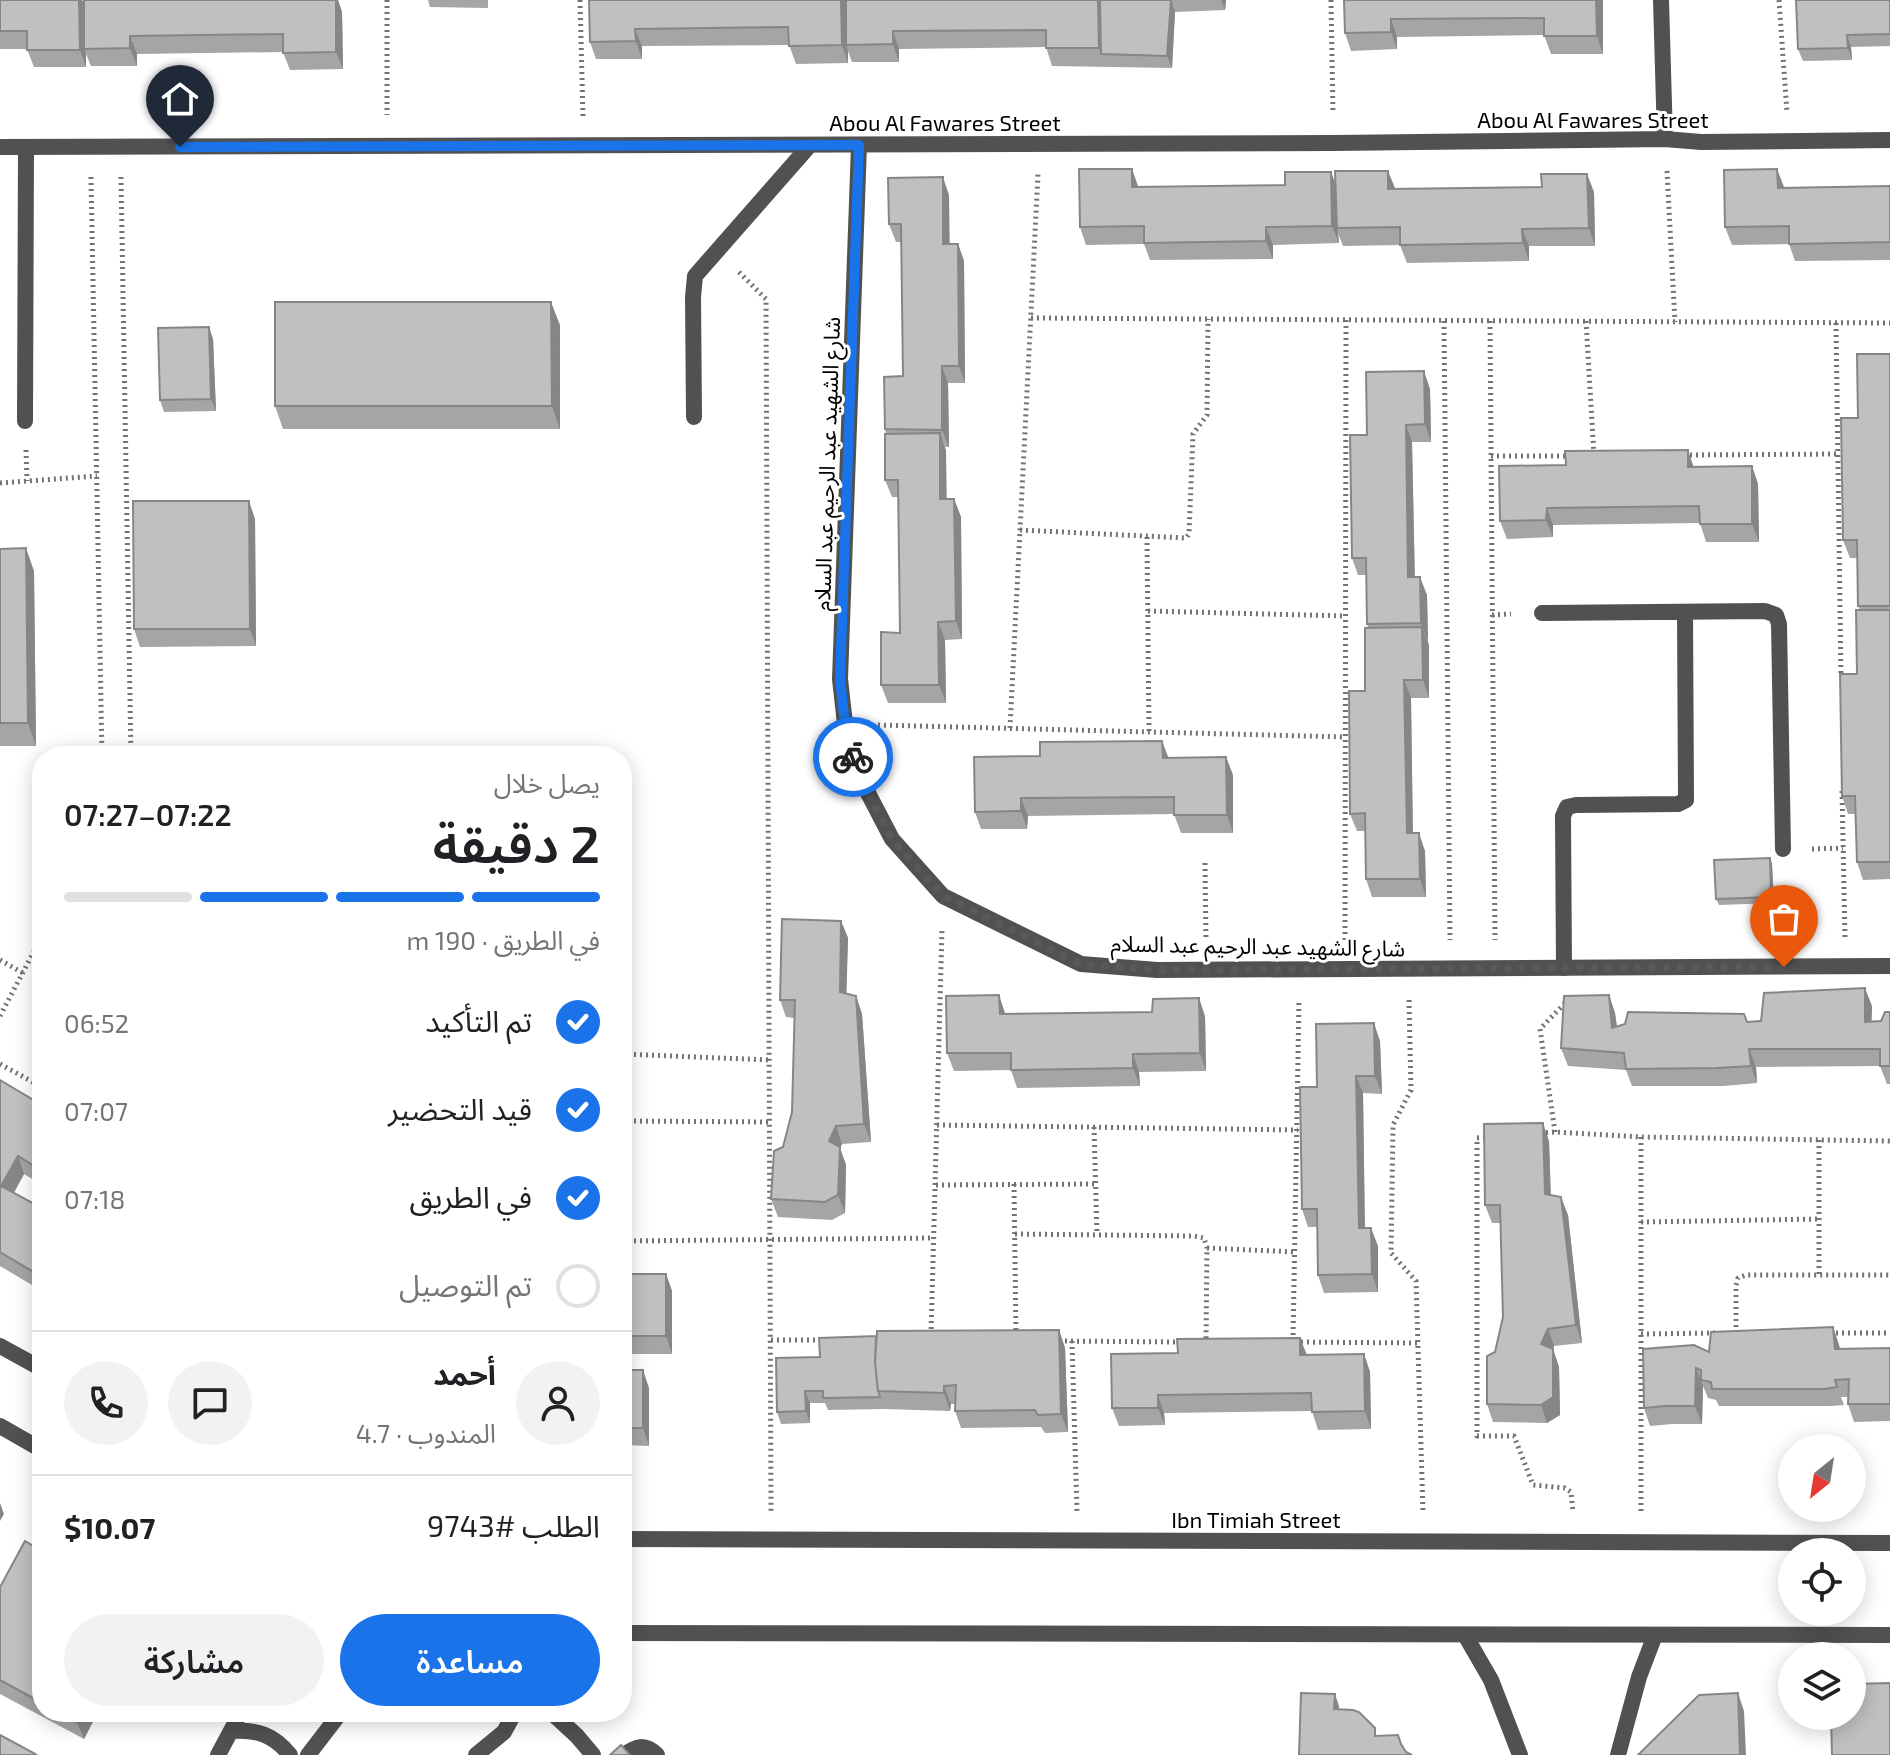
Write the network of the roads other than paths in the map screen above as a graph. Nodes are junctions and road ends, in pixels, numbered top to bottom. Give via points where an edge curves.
1 (1661, 0) edge
2 (1665, 139) junction
3 (1890, 140) edge
4 (810, 145) junction
5 (859, 145) junction
6 (0, 147) edge
7 (26, 147) junction
8 (694, 417) dead end
9 (25, 421) dead end
10 (1685, 612) junction
11 (1542, 613) dead end
12 (1783, 849) dead end
13 (1890, 966) edge
14 (1564, 968) junction
15 (0, 1346) edge
16 (32, 1364) edge
17 (0, 1426) edge
18 (32, 1444) edge
19 (632, 1539) edge
20 (1890, 1543) edge
21 (632, 1633) edge
22 (1465, 1635) junction
23 (1655, 1635) junction
24 (1890, 1635) edge
25 (236, 1722) edge
26 (333, 1722) edge
27 (510, 1722) edge
28 (562, 1722) edge
29 (231, 1731) junction
30 (218, 1755) edge
31 (290, 1755) edge
32 (308, 1755) edge
33 (476, 1755) edge
34 (593, 1755) edge
35 (624, 1755) edge
36 (657, 1755) edge
37 (1520, 1755) edge
38 (1618, 1755) edge

1 - 2 street
2 - 3 street, Abou Al Fawares Street
2 - 5 street, Abou Al Fawares Street
4 - 5 street, Abou Al Fawares Street
4 - 7 street, Abou Al Fawares Street
4 - 8 street via 695,276
5 - 14 street, شارع الشهيد عبد الرحيم عبد السلام via 840,679 856,770 892,839 943,896 1081,964 1157,970
6 - 7 street, Abou Al Fawares Street
7 - 9 street
10 - 11 street
10 - 12 street via 1776,615
10 - 14 street via 1686,800 1567,807
13 - 14 street, شارع الشهيد عبد الرحيم عبد السلام
15 - 16 street
17 - 18 street
19 - 20 street, Ibn Timiah Street
21 - 22 street
22 - 23 street
22 - 37 street via 1491,1680
23 - 24 street
23 - 38 street
25 - 29 street
26 - 32 street
27 - 33 street
28 - 34 street
29 - 30 street
29 - 31 street via 265,1734
35 - 36 street via 643,1746

